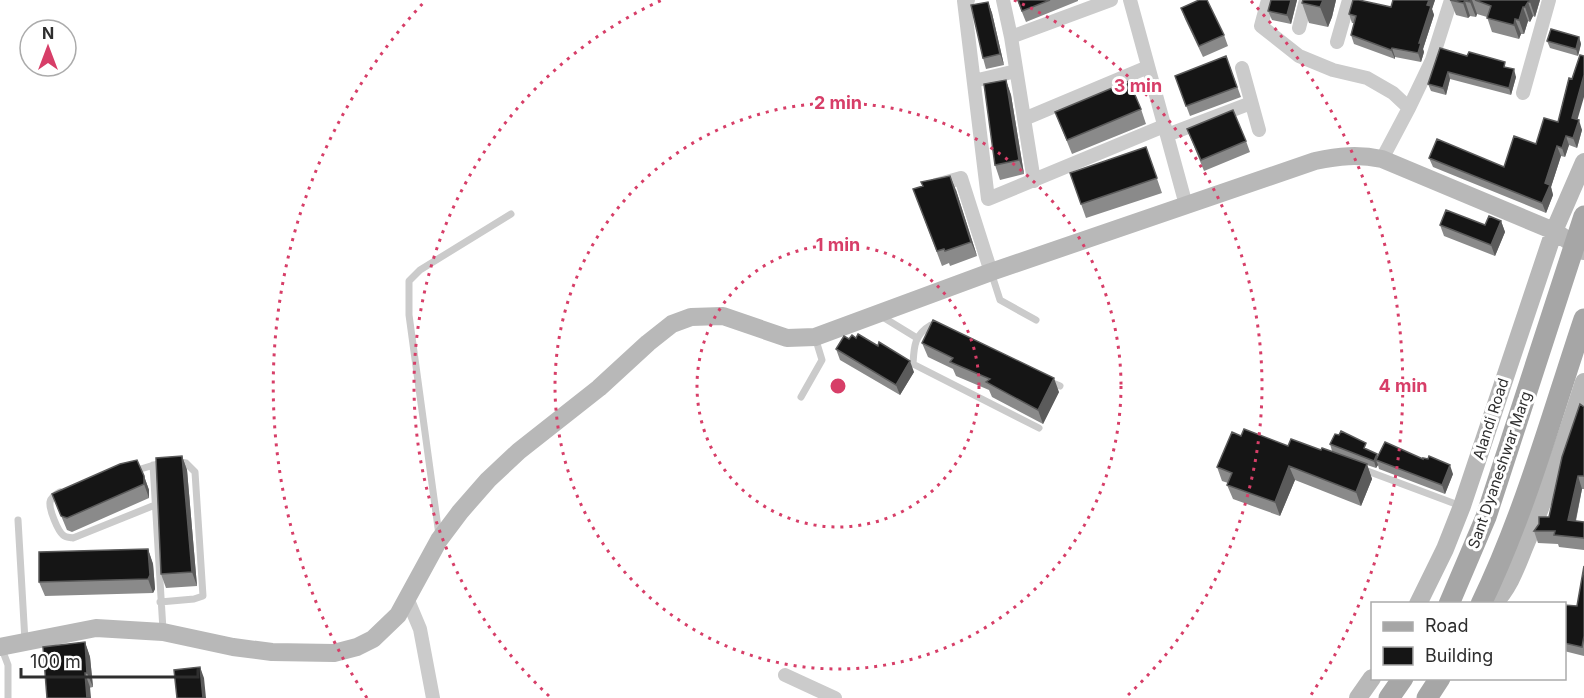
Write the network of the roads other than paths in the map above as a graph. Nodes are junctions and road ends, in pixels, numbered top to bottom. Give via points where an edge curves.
1 (968, 0) edge
2 (1003, 0) edge
3 (1111, 0) edge
4 (1130, 0) edge
5 (1268, 0) edge
6 (1306, 0) edge
7 (1349, 0) edge
8 (1451, 0) edge
9 (1549, 0) edge
10 (1090, 4) edge
11 (1299, 28) dead end
12 (1011, 37) junction
13 (1337, 42) dead end
14 (1148, 67) junction
15 (1242, 68) dead end
16 (1016, 72) junction
17 (974, 81) junction
18 (1523, 93) dead end
19 (1251, 103) junction
20 (1410, 108) junction
21 (1024, 119) junction
22 (1166, 130) junction
23 (1259, 130) dead end
24 (1382, 159) junction
25 (1584, 162) edge
26 (1034, 181) junction
27 (927, 187) edge
28 (1186, 205) junction
29 (510, 214) dead end
30 (1584, 216) edge
31 (1554, 231) junction
32 (1579, 248) edge
33 (991, 272) junction
34 (877, 314) junction
35 (1584, 319) edge
36 (1036, 320) dead end
37 (948, 331) edge
38 (815, 337) junction
39 (917, 338) junction
40 (1039, 376) edge
41 (1584, 382) edge
42 (1060, 386) dead end
43 (801, 397) dead end
44 (1039, 428) dead end
45 (153, 465) junction
46 (1353, 465) edge
47 (122, 474) edge
48 (70, 489) edge
49 (155, 505) junction
50 (1462, 506) junction
51 (18, 520) dead end
52 (439, 540) junction
53 (407, 598) junction
54 (160, 602) junction
55 (1418, 602) edge
56 (1449, 602) edge
57 (1481, 602) edge
58 (1494, 602) edge
59 (163, 632) junction
60 (25, 641) junction
61 (0, 647) edge
62 (785, 675) dead end
63 (1371, 679) edge
64 (1402, 680) edge
65 (1439, 680) edge
66 (8, 698) edge
67 (432, 698) edge
68 (836, 698) edge
69 (1358, 698) edge
70 (1389, 698) edge
71 (1427, 698) edge

1 - 17 street via 964,2
2 - 12 street
3 - 10 street
4 - 14 street
5 - 20 street via 1261,26 1299,56 1367,78
6 - 11 street
7 - 13 street
8 - 20 street via 1432,60
9 - 18 street
10 - 12 street
12 - 16 street
14 - 21 street
14 - 22 street
15 - 19 street
16 - 17 street
16 - 21 street
17 - 26 street via 988,199
19 - 22 street
19 - 23 street
20 - 24 street
21 - 26 street
22 - 26 street
22 - 28 street
24 - 28 street via 1360,155 1315,161
24 - 31 street
25 - 31 street, Alandi Road
27 - 33 street via 961,178
28 - 33 street
29 - 52 lane via 420,270 409,281 409,315
30 - 32 main road
31 - 32 street
31 - 50 street, Alandi Road
32 - 56 main road, Sant Dyaneshwar Marg via 1546,334 1486,518
33 - 34 street
33 - 36 lane via 1000,300
34 - 38 street
34 - 39 lane
35 - 57 main road via 1521,508
37 - 39 lane via 931,325
38 - 43 lane via 822,360
38 - 52 street via 787,338 723,316 680,320 519,451 488,480
39 - 44 lane via 913,364
40 - 42 lane
41 - 58 street via 1535,523 1509,584
45 - 47 lane
45 - 49 lane
45 - 54 lane via 174,461 186,463 195,472 203,592 200,598
46 - 50 lane
48 - 49 lane via 50,501 59,529 67,537
49 - 54 lane
50 - 55 street, Alandi Road
51 - 60 lane
52 - 53 street
53 - 59 street via 398,615 373,639 334,653 243,648
53 - 67 street via 420,629
54 - 59 lane
59 - 60 street via 96,627
60 - 61 street
61 - 66 lane via 8,665
62 - 68 street
63 - 69 street
64 - 70 main road
65 - 71 main road

